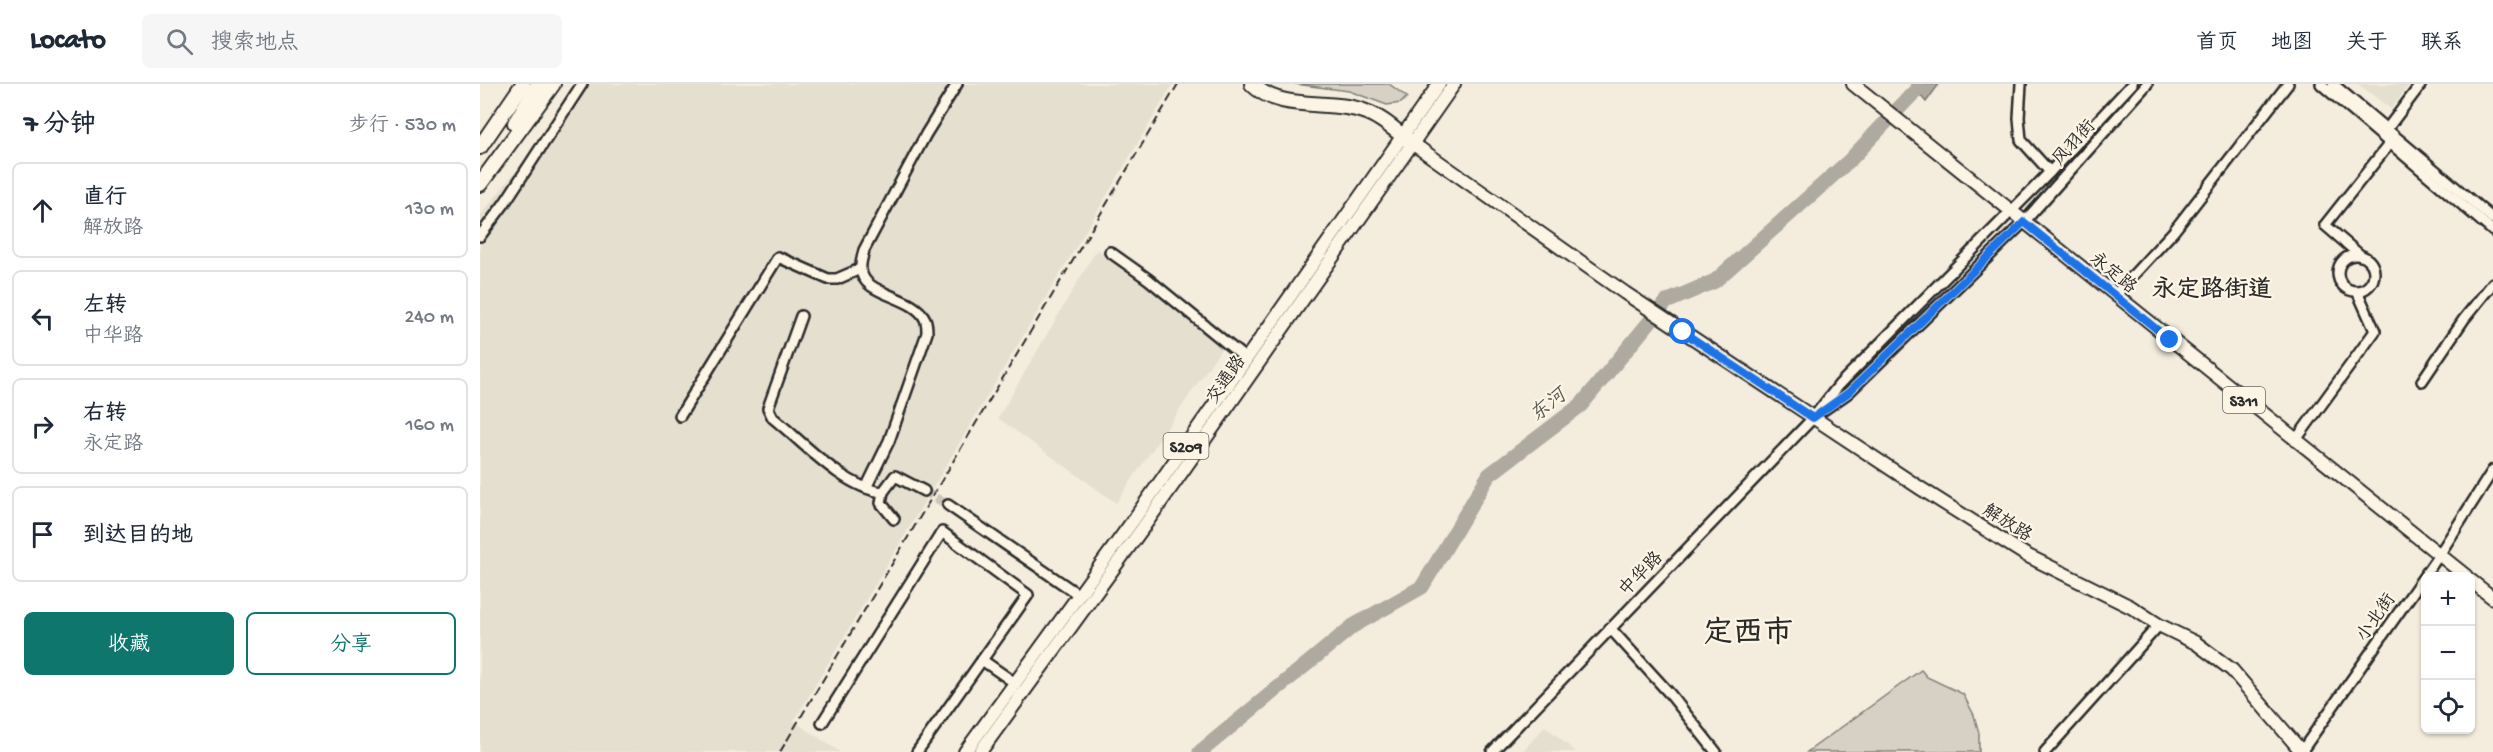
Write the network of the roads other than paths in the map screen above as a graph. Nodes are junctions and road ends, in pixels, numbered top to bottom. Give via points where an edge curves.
1 (521, 84) edge
2 (538, 84) edge
3 (553, 84) edge
4 (582, 84) edge
5 (957, 84) edge
6 (1252, 84) edge
7 (1440, 84) edge
8 (1455, 84) edge
9 (1853, 84) edge
10 (2021, 84) edge
11 (2132, 84) edge
12 (2148, 84) edge
13 (2288, 84) edge
14 (2321, 84) edge
15 (2333, 84) edge
16 (2421, 84) edge
17 (2387, 129) junction
18 (1407, 140) junction
19 (2390, 143) junction
20 (480, 147) edge
21 (2050, 172) junction
22 (480, 178) edge
23 (480, 184) edge
24 (2011, 211) junction
25 (2493, 219) edge
26 (2024, 222) junction
27 (2493, 231) edge
28 (480, 236) edge
29 (1110, 252) dead end
30 (2361, 256) junction
31 (860, 269) junction
32 (2493, 283) edge
33 (2357, 291) junction
34 (2115, 295) junction
35 (801, 316) dead end
36 (1246, 359) junction
37 (2422, 381) dead end
38 (680, 416) dead end
39 (1813, 418) junction
40 (2295, 441) junction
41 (2493, 470) edge
42 (866, 488) junction
43 (924, 491) tunnel mouth
44 (883, 492) junction
45 (948, 506) tunnel mouth
46 (894, 519) dead end
47 (2439, 555) junction
48 (2461, 572) edge
49 (2475, 584) edge
50 (1079, 595) junction
51 (2493, 598) edge
52 (2159, 625) junction
53 (1610, 628) junction
54 (982, 660) junction
55 (1015, 683) junction
56 (822, 723) dead end
57 (917, 752) edge
58 (965, 752) edge
59 (980, 752) edge
60 (1492, 752) edge
61 (1716, 752) edge
62 (2045, 752) edge
63 (2301, 752) edge

1 - 20 highway
2 - 22 highway
3 - 23 highway
4 - 28 street
5 - 31 street via 864,250
6 - 18 highway via 1275,99 1366,112
7 - 18 main road, 交通路 / S209
8 - 18 main road, 交通路 / S209
9 - 24 main road, 永定路 / S311
10 - 21 street via 2021,140
11 - 21 street, 风羽街
12 - 26 street, 风羽街
13 - 34 street via 2173,232
14 - 19 street
15 - 17 street
16 - 17 street
17 - 25 street
18 - 36 main road, 交通路 / S209
18 - 39 main road, 解放路 via 1625,293
18 - 59 main road, 交通路 / S209 via 1142,529
19 - 27 street
19 - 30 street via 2325,225
21 - 24 street, 风羽街
24 - 26 main road, 永定路 / S311
24 - 39 street, 中华路 via 1839,385
26 - 34 main road, 永定路 / S311
26 - 39 street, 中华路 via 1848,393
29 - 36 street
30 - 33 street via 2372,265 2373,278 2370,285
30 - 33 street via 2348,257 2338,267 2344,287
31 - 38 street via 828,279 778,256
31 - 42 street via 865,282 912,304 926,319 927,333 890,441
32 - 37 street
33 - 40 street via 2375,331
34 - 40 main road, 永定路 / S311
35 - 42 street via 768,408 773,418 840,473
36 - 50 main road, 交通路 / S209
39 - 52 main road, 解放路 via 2026,555
39 - 53 street, 中华路
40 - 47 main road, 永定路 / S311
41 - 47 street, 小北街
42 - 44 street
43 - 44 street via 895,476
44 - 46 street via 881,503
45 - 50 street
47 - 48 main road, 永定路 / S311
47 - 63 street, 小北街
49 - 51 main road
50 - 55 main road, 交通路 / S209
52 - 62 street
52 - 63 main road, 解放路 via 2196,643 2232,670
53 - 60 street, 中华路
53 - 61 street
54 - 55 street
54 - 56 street via 1028,595 942,532
54 - 57 street
55 - 58 main road, 交通路 / S209

